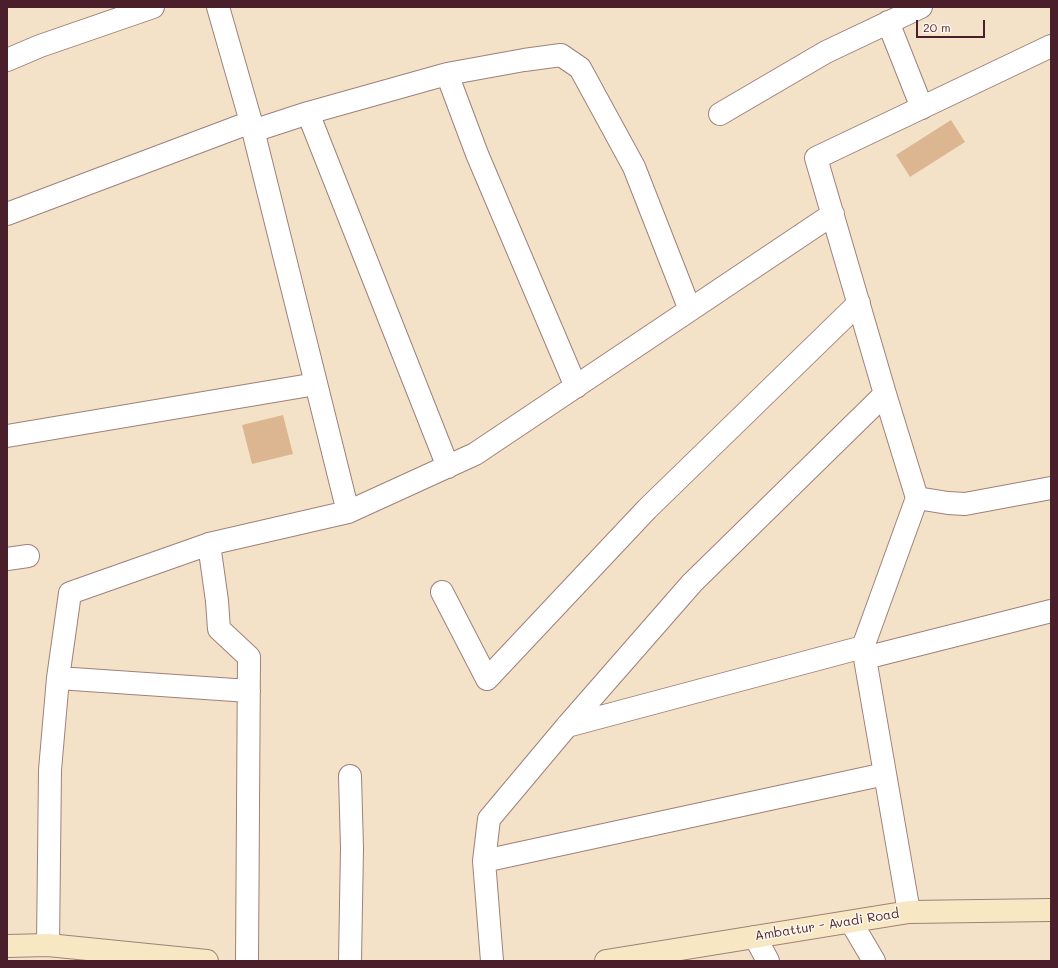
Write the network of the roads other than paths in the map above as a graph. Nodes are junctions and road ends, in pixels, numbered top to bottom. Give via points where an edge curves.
1 (153, 7) edge
2 (218, 7) edge
3 (921, 7) edge
4 (888, 22) junction
5 (1051, 46) edge
6 (7, 60) edge
7 (447, 74) junction
8 (922, 108) junction
9 (308, 113) junction
10 (720, 114) dead end
11 (252, 126) junction
12 (7, 214) edge
13 (833, 214) junction
14 (859, 304) junction
15 (690, 310) junction
16 (316, 384) junction
17 (576, 387) junction
18 (885, 394) junction
19 (7, 436) edge
20 (448, 467) junction
21 (1051, 488) edge
22 (918, 498) junction
23 (348, 512) junction
24 (209, 544) junction
25 (442, 592) dead end
26 (1051, 611) edge
27 (864, 652) junction
28 (58, 678) junction
29 (249, 690) junction
30 (567, 726) junction
31 (885, 774) junction
32 (350, 776) dead end
33 (484, 861) junction
34 (1051, 910) edge
35 (909, 912) junction
36 (851, 922) junction
37 (755, 937) junction
38 (7, 946) edge
39 (48, 946) junction
40 (207, 961) edge
41 (247, 961) edge
42 (350, 961) edge
43 (492, 961) edge
44 (606, 961) edge
45 (768, 961) edge
46 (874, 961) edge

1 - 6 street
2 - 11 street
3 - 4 street
4 - 8 street
4 - 10 street via 826,52
5 - 8 street
7 - 9 street
7 - 15 street via 561,55 580,68 634,167
7 - 17 street via 477,154
8 - 13 street via 816,158
9 - 11 street
9 - 20 street
11 - 12 street
11 - 16 street
13 - 14 street
13 - 15 street
14 - 18 street
14 - 25 street via 647,509 487,679
15 - 17 street
16 - 19 street
16 - 23 street
17 - 20 street via 475,454
18 - 22 street
18 - 30 street via 692,583
20 - 23 street
21 - 22 street via 965,504
22 - 27 street
23 - 24 street
24 - 28 street via 70,593
24 - 29 street via 219,629 249,657
26 - 27 street
27 - 30 street
27 - 31 street
28 - 29 street
28 - 39 street via 50,770
29 - 41 street
30 - 33 street via 489,819
31 - 33 street
31 - 35 street
32 - 42 street
33 - 43 street
34 - 35 street, Ambattur - Avadi Road
35 - 36 street, Ambattur - Avadi Road
36 - 37 street, Ambattur - Avadi Road
36 - 46 street
37 - 44 street, Ambattur - Avadi Road
37 - 45 street
38 - 39 street
39 - 40 street

